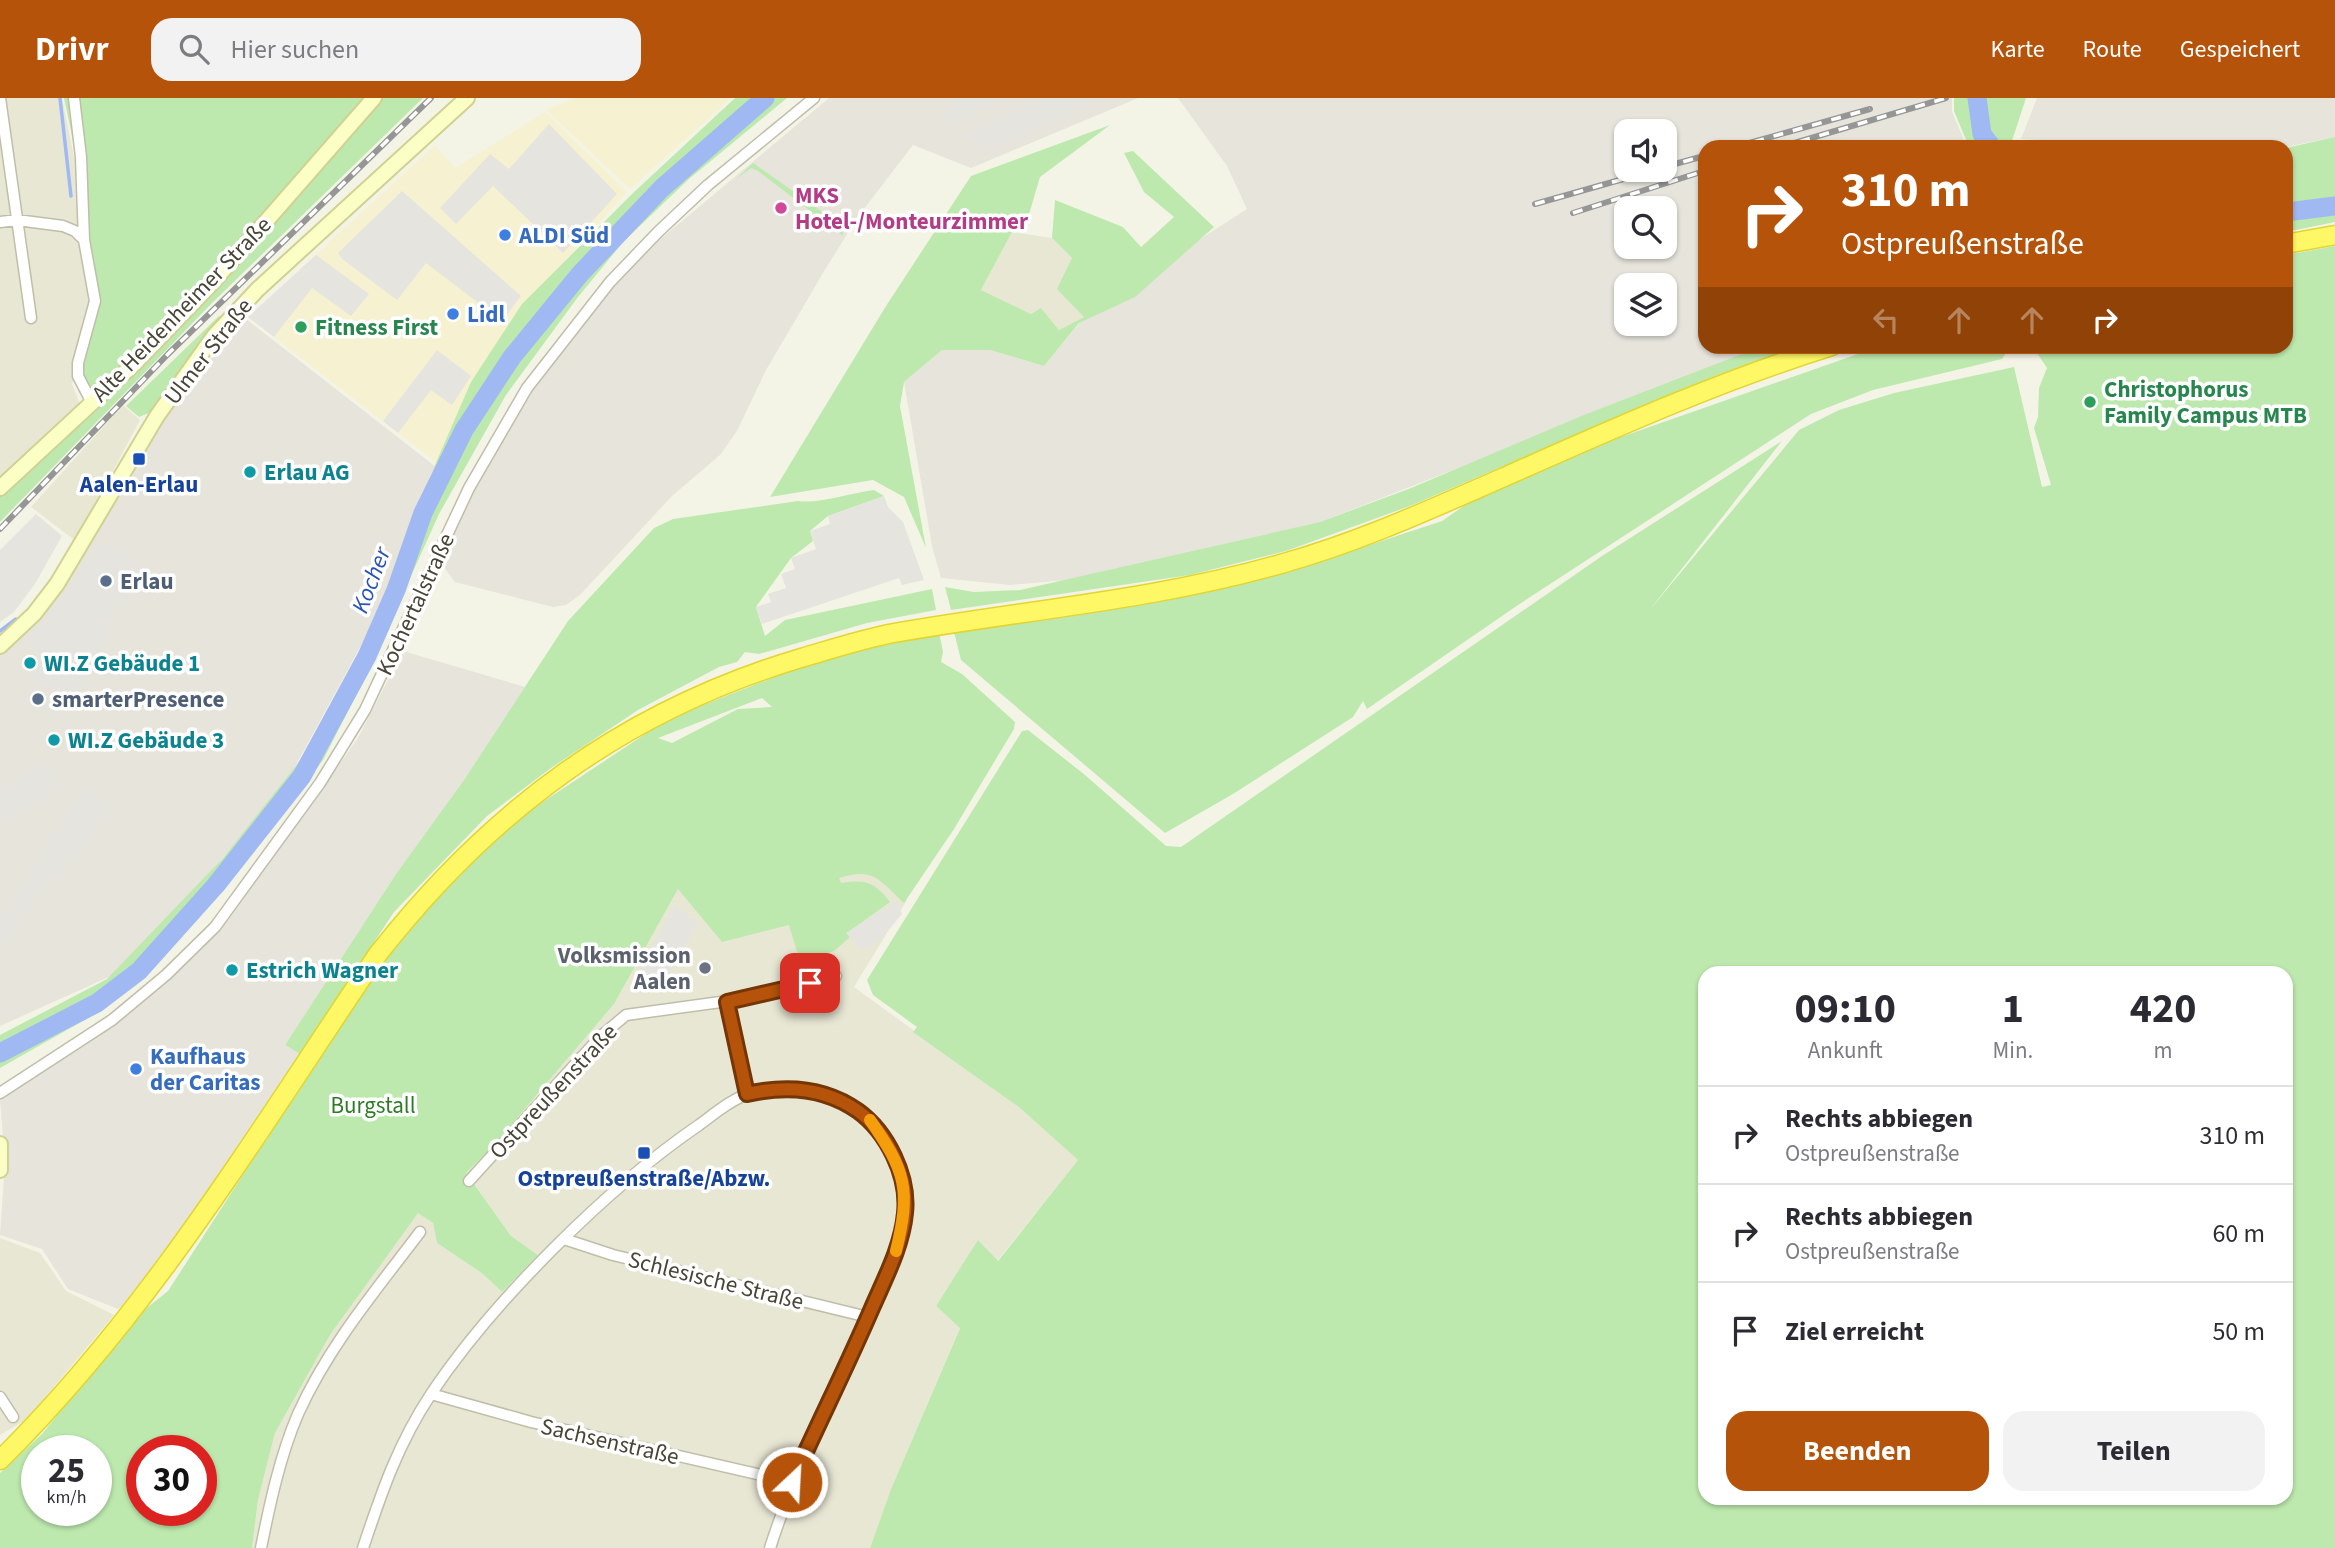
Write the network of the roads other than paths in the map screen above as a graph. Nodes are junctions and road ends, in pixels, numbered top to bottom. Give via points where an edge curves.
1 (0, 98) edge
2 (74, 98) edge
3 (374, 98) edge
4 (467, 98) edge
5 (814, 98) edge
6 (17, 220) junction
7 (0, 222) edge
8 (2335, 235) edge
9 (84, 240) junction
10 (2293, 243) edge
11 (31, 318) dead end
12 (1810, 354) edge
13 (92, 403) junction
14 (0, 488) edge
15 (0, 646) edge
16 (836, 976) dead end
17 (727, 1002) junction
18 (0, 1093) edge
19 (747, 1094) junction
20 (0, 1144) edge
21 (0, 1170) edge
22 (469, 1181) dead end
23 (420, 1232) dead end
24 (564, 1239) junction
25 (868, 1317) junction
26 (431, 1394) junction
27 (0, 1397) edge
28 (13, 1417) dead end
29 (0, 1460) edge
30 (792, 1482) junction
31 (261, 1548) edge
32 (363, 1548) edge
33 (770, 1548) edge

1 - 6 street
2 - 9 street
3 - 13 street, Alte Heidenheimer Straße via 213,282
4 - 15 street, Ulmer Straße via 258,289 214,336 157,416 57,584
5 - 18 street, Kochertalstraße via 658,232 610,282 534,379 468,488 365,710 320,783 215,927 112,1020
6 - 7 street
6 - 9 street via 63,226
6 - 11 street
8 - 10 highway
9 - 13 street via 95,300 78,376
12 - 29 highway via 1731,382 1440,505 1284,563 1179,589 866,639 747,674 659,713 552,779 493,826 444,874 378,954 202,1216 129,1315 78,1379
13 - 14 street, Alte Heidenheimer Straße
16 - 17 street, Ostpreußenstraße
17 - 19 street
17 - 22 street, Ostpreußenstraße via 626,1015 600,1037
19 - 24 street via 663,1149
19 - 25 street via 770,1088 824,1093 869,1120 893,1154 906,1212 894,1257
20 - 21 street
23 - 31 street via 352,1322 298,1415
24 - 25 street, Schlesische Straße via 612,1255
24 - 26 street via 464,1350
25 - 30 street
26 - 30 street, Sachsenstraße via 531,1423
26 - 32 street via 390,1466
27 - 28 street
30 - 33 street

